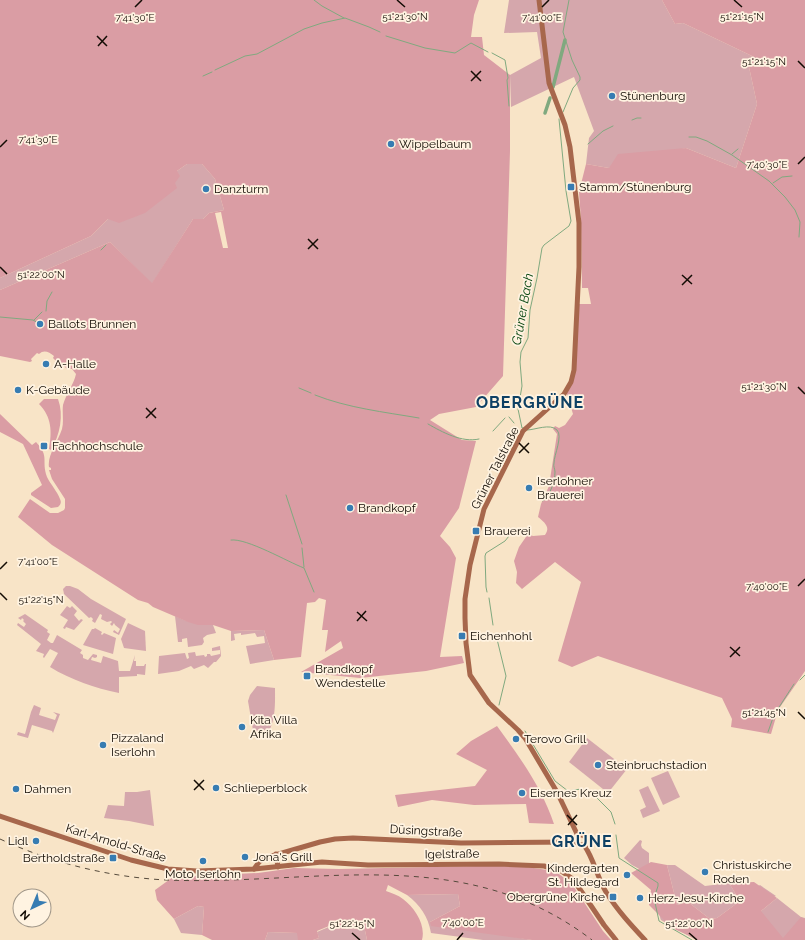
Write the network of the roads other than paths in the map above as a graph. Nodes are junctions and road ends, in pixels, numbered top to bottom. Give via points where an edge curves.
1 (539, 0) edge
2 (0, 816) edge
3 (578, 836) junction
4 (576, 842) junction
5 (584, 845) junction
6 (276, 854) junction
7 (278, 867) junction
8 (254, 869) junction
9 (616, 940) edge
10 (645, 940) edge

1 - 3 main road, Grüner Talstraße via 549,83 565,125 570,147 579,223 574,370 566,391 525,429 484,510 470,565 465,600 465,636 469,669 474,680 489,703 525,738
2 - 8 main road, Karl-Arnold-Straße via 156,867 197,871
3 - 4 main road
3 - 5 main road via 586,838
4 - 5 main road
4 - 6 main road, Düsingstraße via 462,843 353,838 320,842
5 - 10 main road via 606,892
6 - 7 main road
6 - 8 main road, Düsingstraße via 259,862
7 - 8 main road, Igelstraße
7 - 9 main road, Igelstraße via 322,862 368,865 544,866 561,871 573,879

